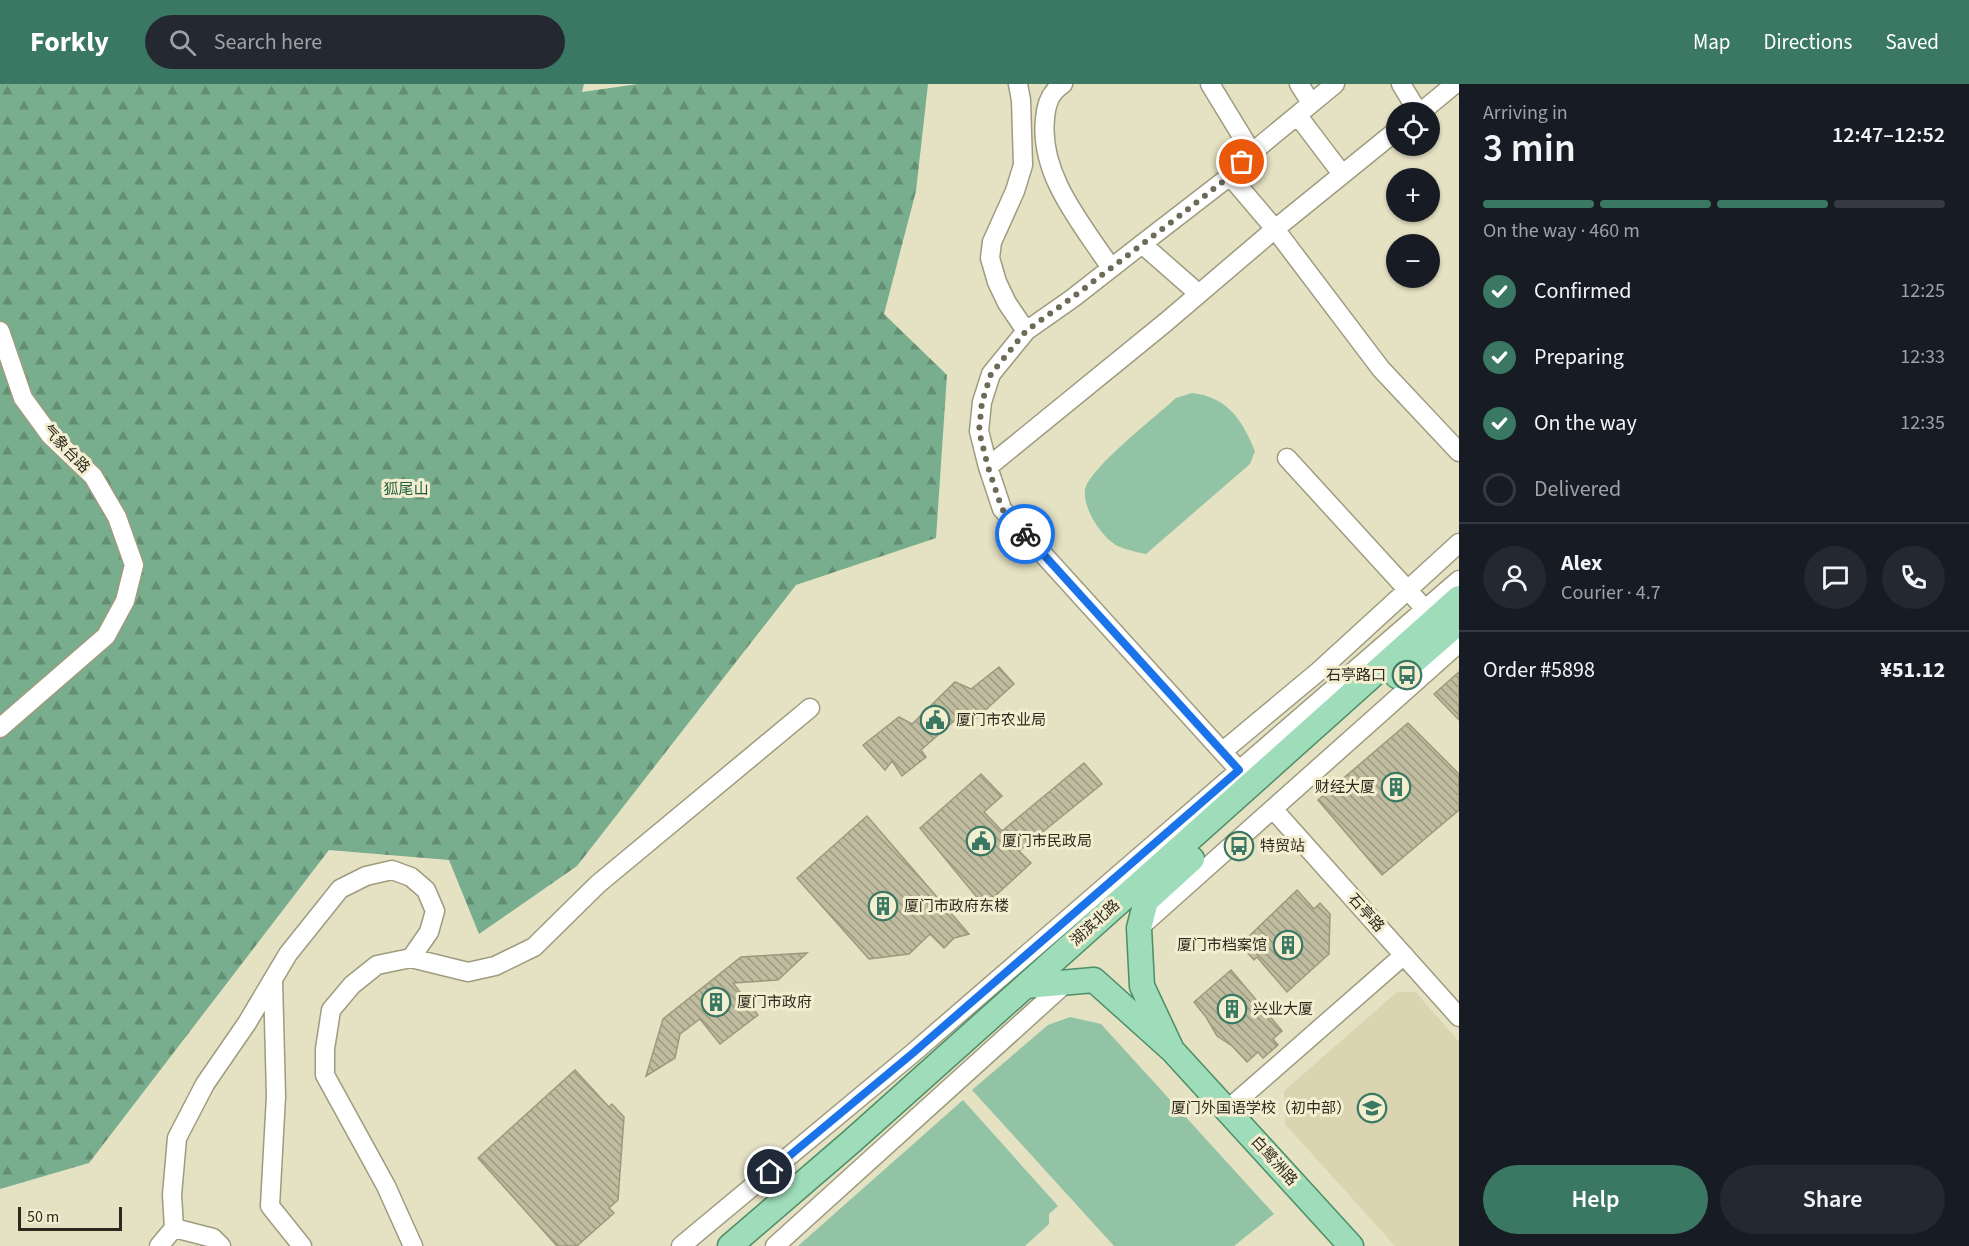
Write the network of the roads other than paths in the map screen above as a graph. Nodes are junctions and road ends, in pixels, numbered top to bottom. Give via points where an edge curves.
1 (1018, 84) edge
2 (1063, 84) edge
3 (1210, 84) edge
4 (1299, 84) edge
5 (1335, 84) edge
6 (1401, 84) edge
7 (1455, 84) edge
8 (1413, 102) edge
9 (1432, 102) edge
10 (1311, 103) junction
11 (1298, 116) junction
12 (1386, 140) edge
13 (1249, 155) junction
14 (1342, 174) junction
15 (1230, 176) junction
16 (1275, 229) junction
17 (1142, 244) junction
18 (1111, 268) junction
19 (1199, 294) junction
20 (0, 331) edge
21 (1026, 331) junction
22 (1459, 452) edge
23 (1287, 458) dead end
24 (988, 467) junction
25 (1459, 543) edge
26 (1459, 580) edge
27 (1407, 590) junction
28 (1459, 598) edge
29 (1425, 609) junction
30 (1459, 622) edge
31 (1459, 643) edge
32 (810, 708) dead end
33 (0, 728) edge
34 (1223, 751) junction
35 (1239, 770) junction
36 (1273, 808) junction
37 (1139, 928) junction
38 (1404, 955) junction
39 (411, 958) junction
40 (273, 981) junction
41 (1068, 981) junction
42 (1026, 986) junction
43 (1459, 1017) edge
44 (1172, 1050) junction
45 (1227, 1110) junction
46 (174, 1228) junction
47 (159, 1246) edge
48 (220, 1246) edge
49 (302, 1246) edge
50 (413, 1246) edge
51 (681, 1246) edge
52 (730, 1246) edge
53 (775, 1246) edge
54 (1351, 1246) edge

1 - 21 street via 1023,165 992,242 990,258 1007,303
2 - 18 street via 1046,104 1046,154 1075,214
3 - 13 street via 1246,143
4 - 10 street
5 - 10 street
6 - 8 street
7 - 9 street
10 - 11 street
11 - 13 street
11 - 14 street
12 - 14 street
13 - 15 street
14 - 16 street
15 - 16 street
15 - 17 street
16 - 19 street
16 - 22 street via 1381,369
17 - 18 street
17 - 19 street
18 - 21 street
19 - 24 street
20 - 33 street, 气象台路 via 24,398 50,435 93,477 117,517 134,565 125,601 106,636
21 - 24 street via 991,374 982,402 979,431
23 - 27 street
24 - 34 street via 1002,509
25 - 27 street
26 - 29 street
27 - 29 street
27 - 34 street via 1319,671
28 - 42 main road, 湖滨北路
29 - 35 street
30 - 37 main road, 白鹭洲路 via 1146,901
31 - 36 street
32 - 39 street via 598,884 534,947 495,966 468,972
34 - 35 street
35 - 51 street via 913,1053
36 - 37 street
36 - 38 street, 石亭路
37 - 44 main road, 白鹭洲路 via 1142,986
38 - 43 street, 石亭路
38 - 45 street
39 - 40 street via 429,932 435,911 426,890 392,870 366,876 340,889 288,954
39 - 50 street via 377,965 352,985 331,1010 325,1075 386,1186
40 - 46 street via 205,1084 177,1138 172,1195
40 - 49 street via 276,1096 270,1206
41 - 42 main road, 白鹭洲路
41 - 44 main road, 白鹭洲路 via 1094,980
41 - 53 street
42 - 52 main road, 湖滨北路
44 - 45 main road, 白鹭洲路
45 - 54 main road, 白鹭洲路
46 - 47 street
46 - 48 street via 213,1238

